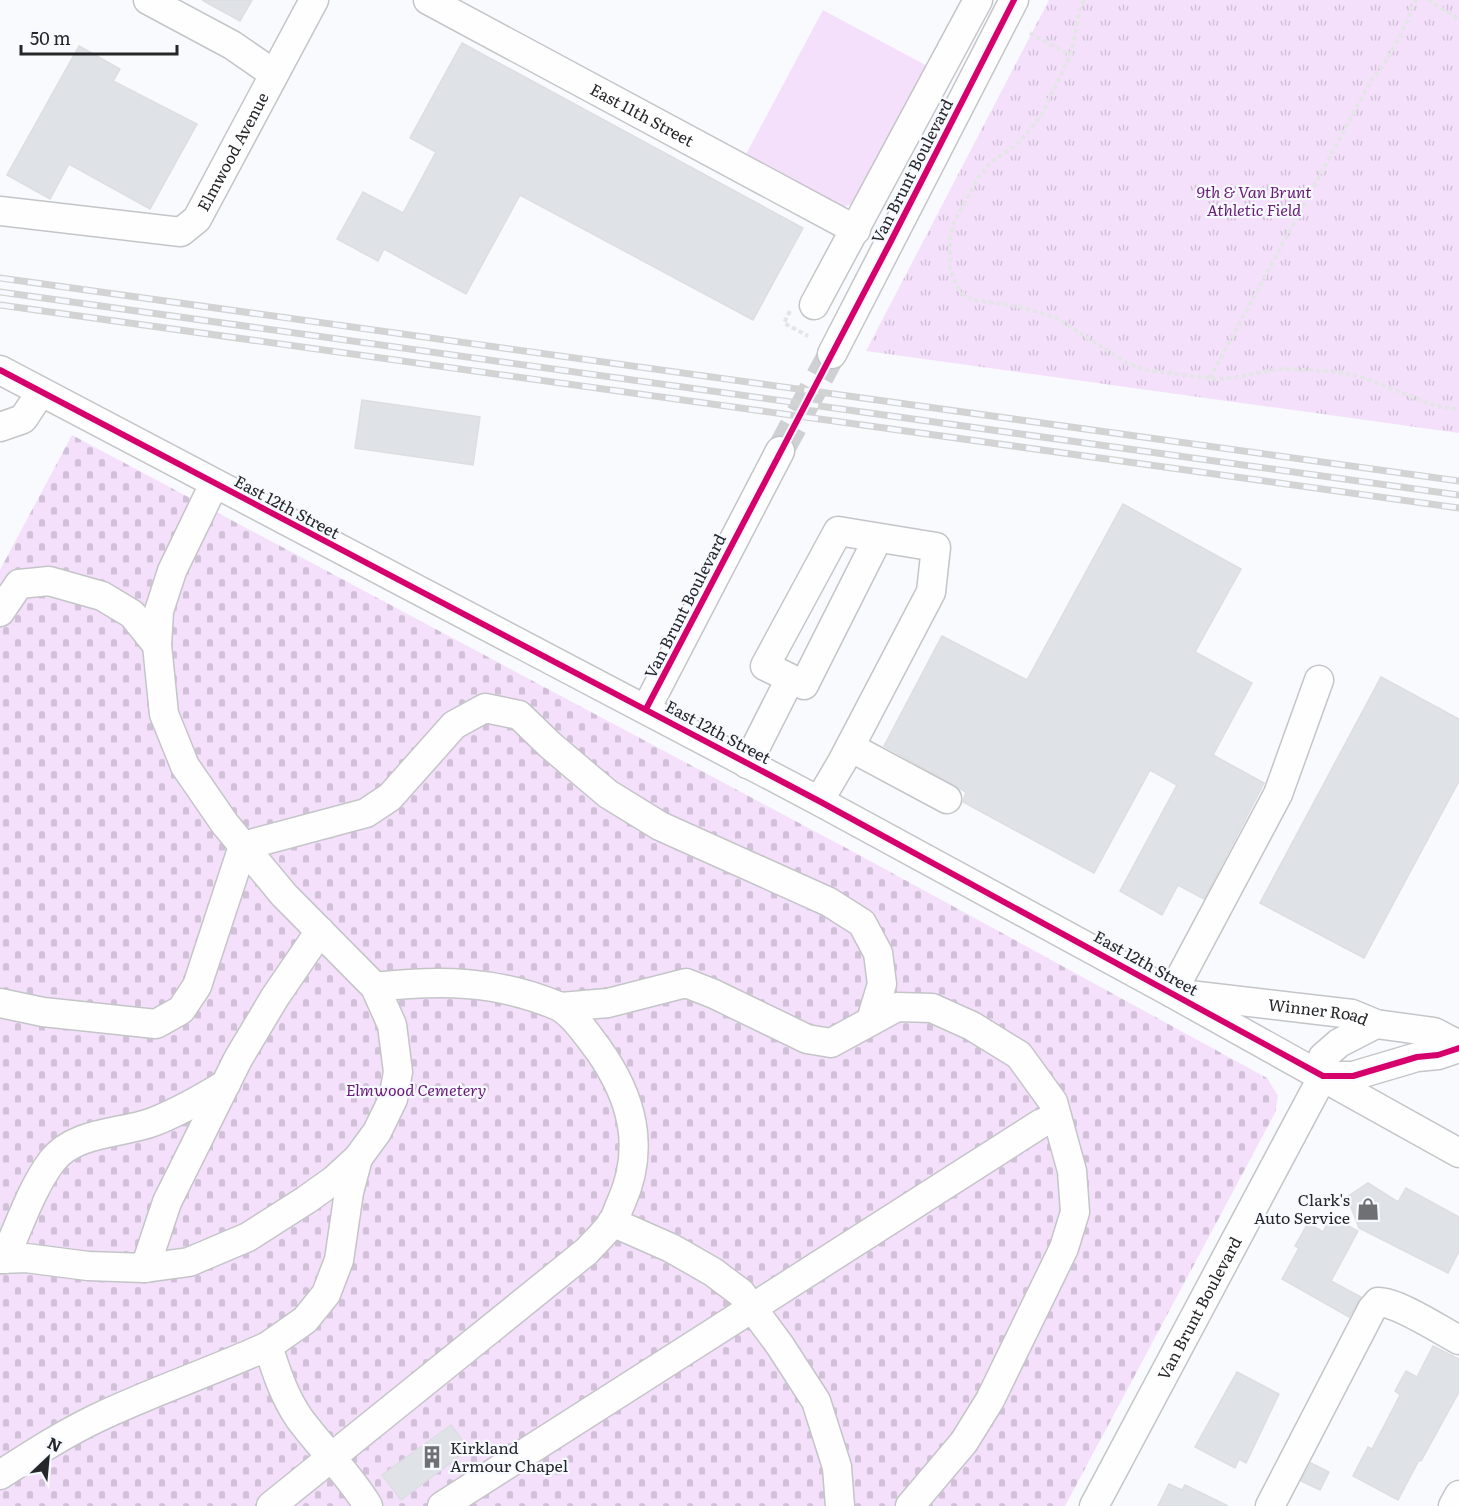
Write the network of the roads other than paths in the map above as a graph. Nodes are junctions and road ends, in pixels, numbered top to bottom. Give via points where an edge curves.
1 (148, 0) edge
2 (314, 0) edge
3 (428, 0) edge
4 (978, 0) edge
5 (1014, 0) edge
6 (274, 74) junction
7 (0, 211) edge
8 (856, 230) junction
9 (803, 307) road end
10 (832, 354) tunnel mouth
11 (0, 370) edge
12 (41, 392) junction
13 (0, 427) edge
14 (780, 451) tunnel mouth
15 (214, 484) junction
16 (878, 538) junction
17 (0, 612) edge
18 (157, 645) junction
19 (790, 679) junction
20 (1319, 680) dead end
21 (646, 710) junction
22 (850, 747) junction
23 (747, 764) junction
24 (947, 799) dead end
25 (819, 801) junction
26 (243, 846) junction
27 (320, 931) junction
28 (375, 987) junction
29 (1172, 993) junction
30 (0, 1003) edge
31 (561, 1007) junction
32 (871, 1020) junction
33 (1376, 1024) junction
34 (1459, 1046) edge
35 (1323, 1076) junction
36 (226, 1084) junction
37 (1057, 1117) junction
38 (1459, 1153) edge
39 (358, 1158) junction
40 (612, 1222) junction
41 (2, 1259) edge
42 (146, 1268) junction
43 (752, 1308) junction
44 (1459, 1340) edge
45 (268, 1346) junction
46 (332, 1457) junction
47 (0, 1475) edge
48 (1459, 1495) edge
49 (271, 1506) edge
50 (368, 1506) edge
51 (442, 1506) edge
52 (840, 1506) edge
53 (909, 1506) edge
54 (1094, 1506) edge
55 (1270, 1506) edge
56 (1453, 1506) edge

1 - 6 street via 232,45
2 - 6 street, Elmwood Avenue
3 - 8 street, East 11th Street
4 - 8 street
5 - 10 street, Van Brunt Boulevard
6 - 7 street, Elmwood Avenue via 197,219 181,232
8 - 9 street
11 - 12 street, East 12th Street
12 - 13 street via 23,420
12 - 15 street, East 12th Street
14 - 21 street, Van Brunt Boulevard
15 - 18 street via 172,571 159,611
15 - 21 street, East 12th Street
16 - 19 street via 804,686
16 - 19 street via 838,531 765,666
16 - 22 street via 936,547 931,592
17 - 18 street via 19,584 49,581 102,596 132,615
18 - 26 street via 164,714 185,766
19 - 23 street
20 - 29 street via 1278,794
21 - 23 street, East 12th Street
22 - 24 street
22 - 25 street
23 - 25 street, East 12th Street
25 - 29 street, East 12th Street
26 - 27 street
26 - 30 street via 197,986 181,1011 156,1024 43,1012
26 - 32 street via 366,813 390,797 454,725 485,708 519,715 608,794 660,826 829,902 862,923 878,953 882,984
27 - 28 street
27 - 36 street via 275,997
28 - 31 street via 468,983
28 - 39 street via 392,1025 398,1072 393,1100
29 - 33 street, Winner Road via 1352,1014
29 - 35 street, East 12th Street
31 - 32 street via 608,1003 686,983 807,1039 831,1043
31 - 40 street via 609,1064 630,1112 635,1150 627,1189
32 - 37 street via 897,1007 932,1008 972,1026 1019,1055 1053,1102
33 - 34 street, Winner Road via 1434,1032
33 - 35 street, Van Brunt Boulevard via 1339,1043 1323,1057
34 - 35 street via 1353,1076
35 - 38 street, East 12th Street
35 - 54 street, Van Brunt Boulevard
36 - 41 street via 152,1122 75,1142 53,1159
36 - 42 street via 167,1202
37 - 43 street via 1040,1124
37 - 53 street via 1072,1172 1075,1212 1064,1248 990,1400 964,1442
39 - 42 street via 334,1180 248,1237 189,1262
39 - 45 street via 339,1260 326,1294 305,1320
40 - 43 street via 713,1272 741,1293
40 - 46 street via 587,1251
41 - 42 street
43 - 51 street
43 - 52 street via 816,1401 837,1467
44 - 55 street via 1397,1307 1378,1302
45 - 46 street via 279,1380 299,1418
45 - 47 street via 93,1420
46 - 49 street
46 - 50 street
48 - 56 street

